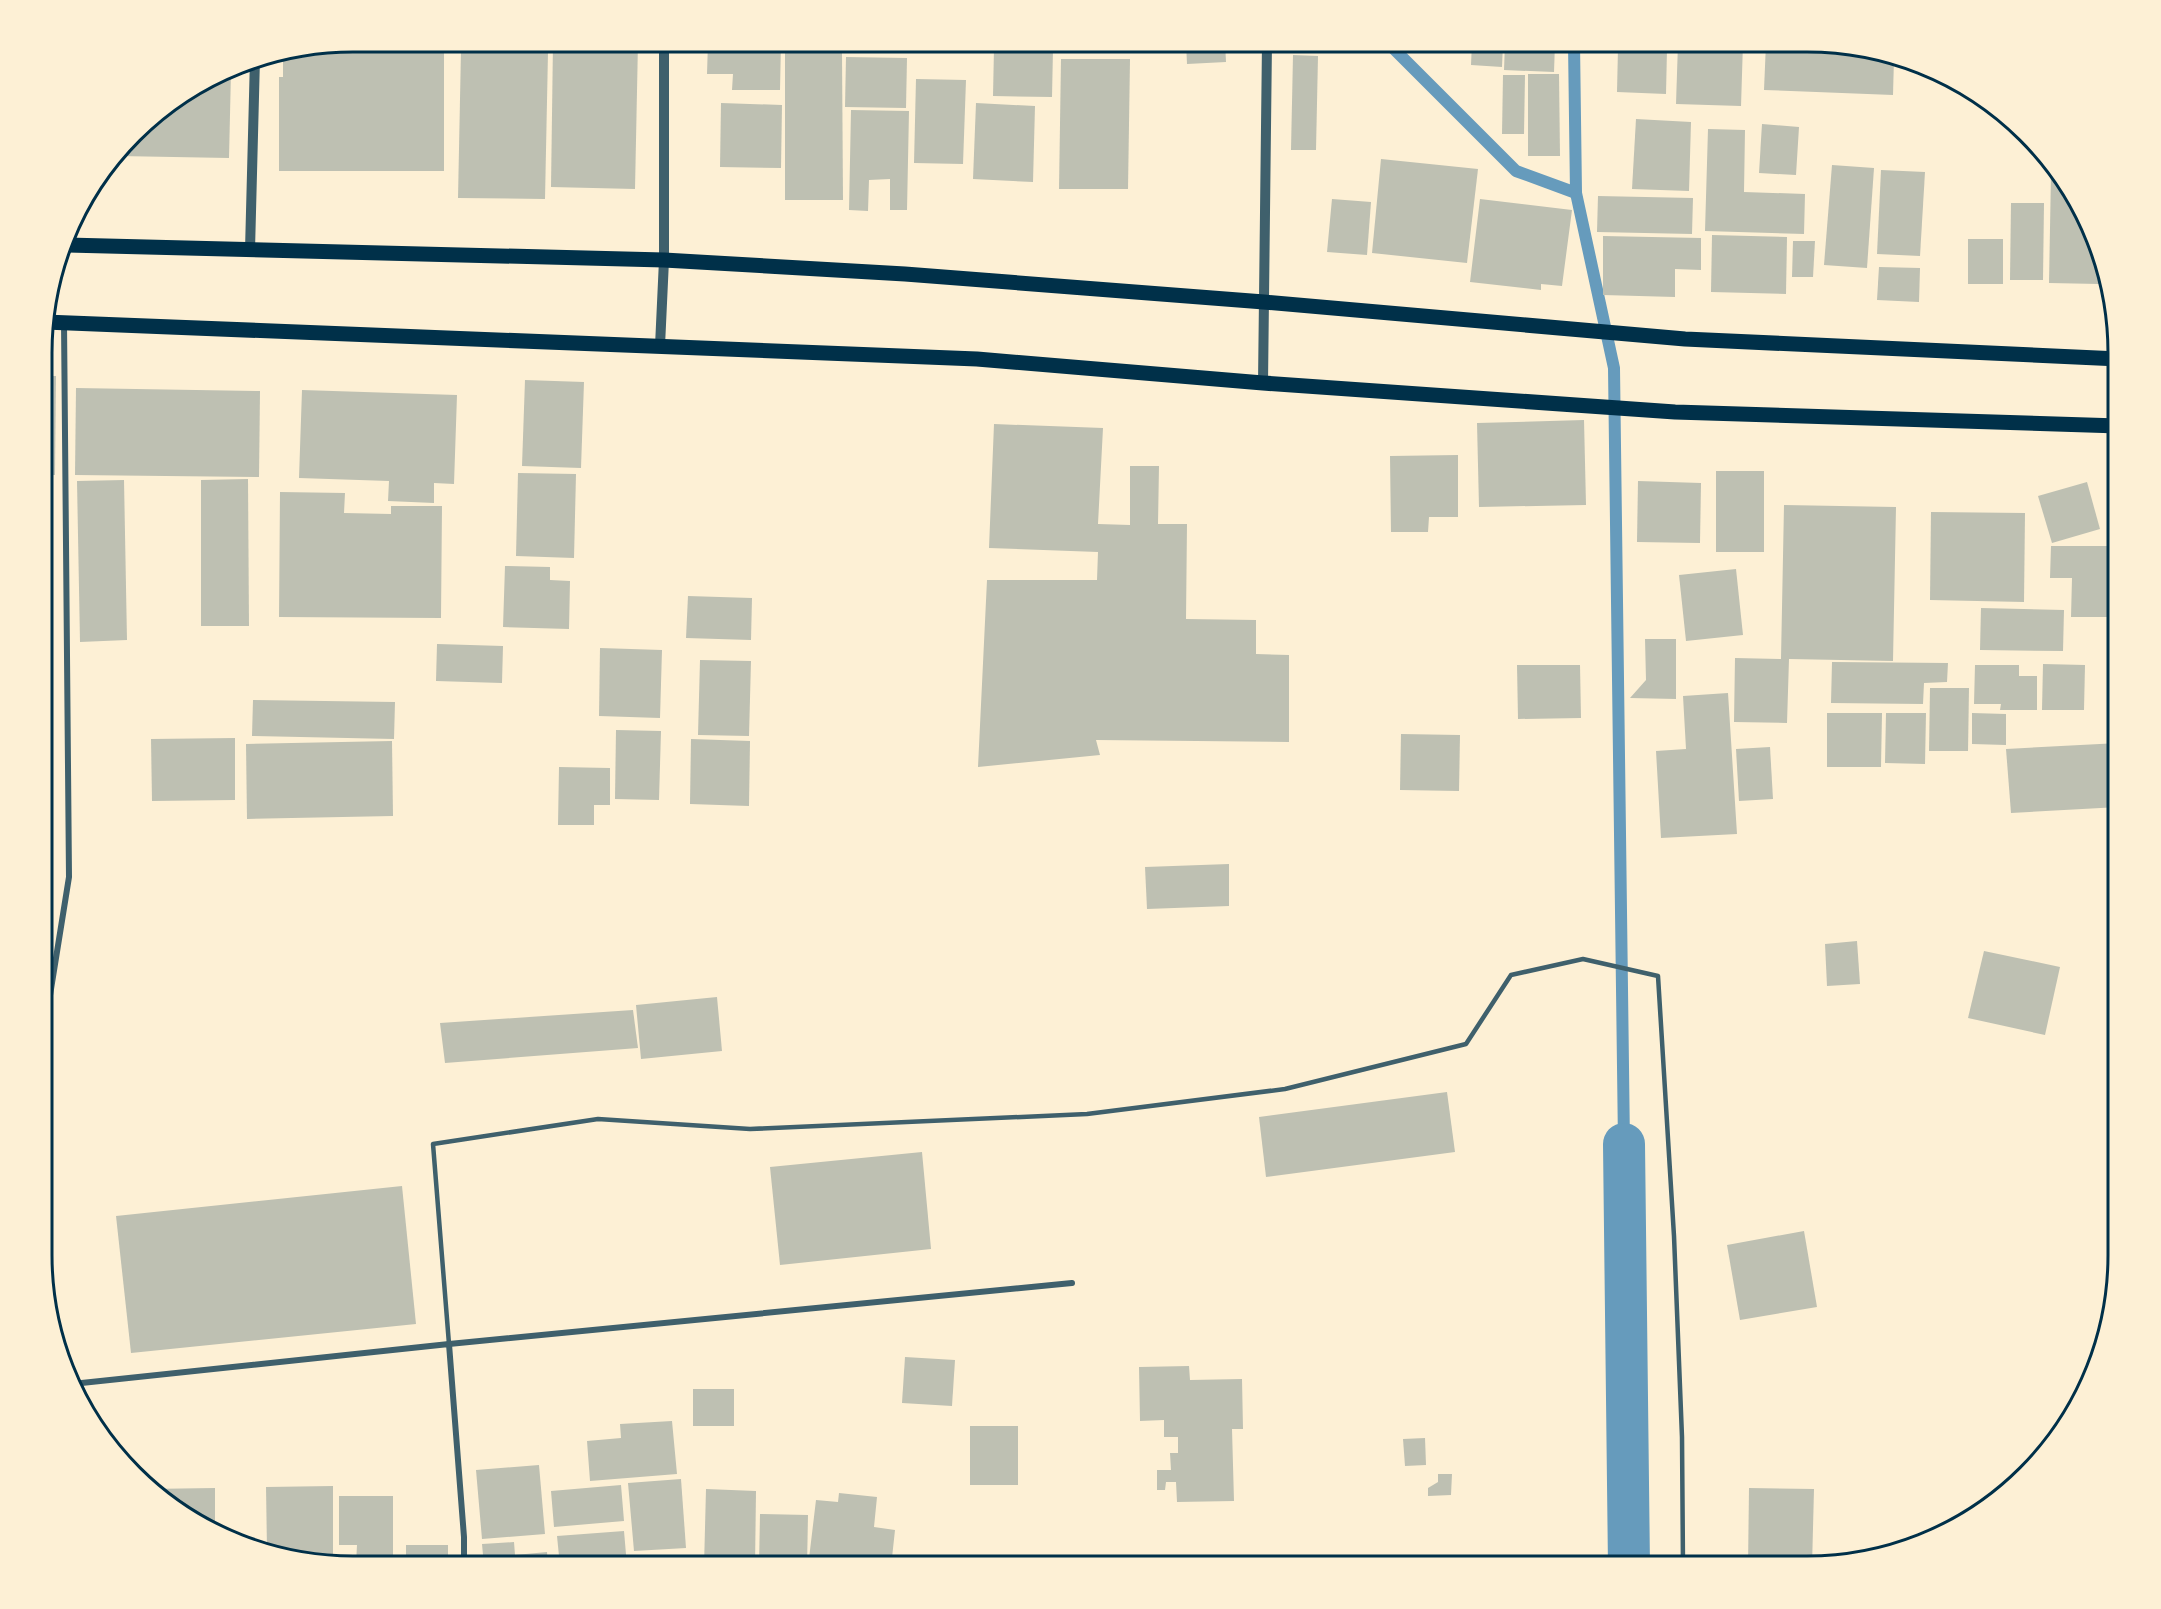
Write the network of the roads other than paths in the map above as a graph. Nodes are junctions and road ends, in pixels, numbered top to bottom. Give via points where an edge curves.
1 (664, 52) edge
2 (1267, 52) edge
3 (255, 69) edge
4 (72, 245) edge
5 (250, 250) junction
6 (664, 260) junction
7 (1264, 302) junction
8 (54, 322) edge
9 (64, 322) junction
10 (660, 346) junction
11 (2108, 358) edge
12 (1263, 383) junction
13 (2108, 426) edge
14 (52, 983) edge
15 (1072, 1283) dead end
16 (449, 1344) junction
17 (81, 1383) edge
18 (464, 1556) edge
19 (1683, 1556) edge

1 - 6 street
2 - 7 street
3 - 5 street
4 - 5 main road
5 - 6 main road
6 - 7 main road
6 - 10 street
7 - 11 main road via 1685,339
7 - 12 street
8 - 9 main road
9 - 10 main road
9 - 14 street via 69,878
10 - 12 main road via 976,359
12 - 13 main road via 1675,412
15 - 16 street
16 - 17 street
16 - 18 street
16 - 19 lane via 433,1144 598,1119 750,1129 1087,1114 1284,1089 1466,1044 1511,975 1583,959 1658,976 1674,1236

